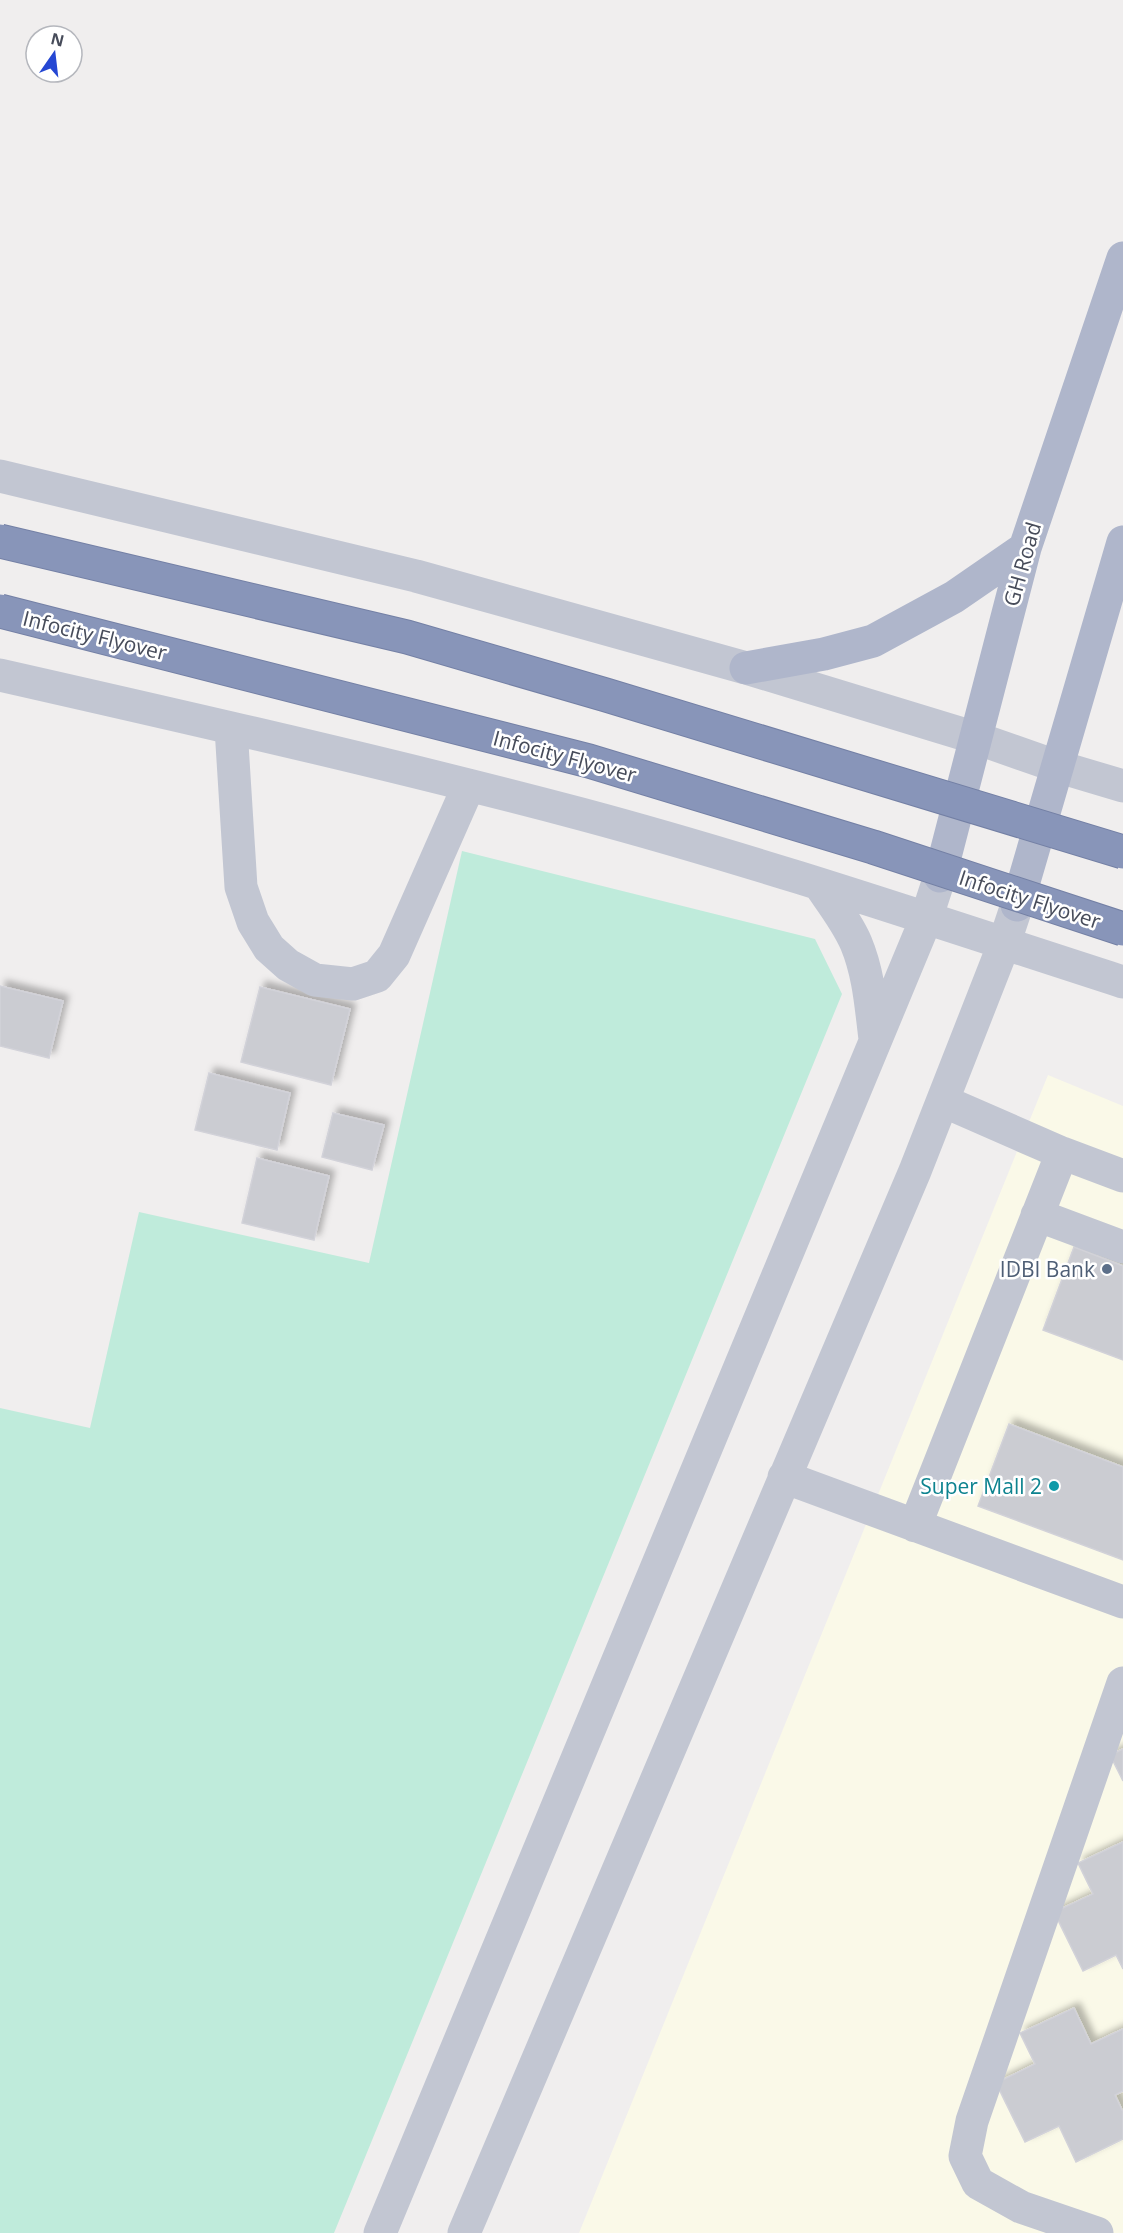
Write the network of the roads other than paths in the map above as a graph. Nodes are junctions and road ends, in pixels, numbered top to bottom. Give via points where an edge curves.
1 (1123, 258) edge
2 (0, 476) edge
3 (0, 541) edge
4 (1123, 542) edge
5 (1025, 548) junction
6 (0, 611) edge
7 (746, 668) junction
8 (0, 675) edge
9 (231, 728) junction
10 (976, 738) junction
11 (1056, 766) junction
12 (469, 785) junction
13 (1123, 786) edge
14 (1123, 852) edge
15 (940, 876) joint
16 (819, 884) junction
17 (1017, 905) joint
18 (926, 919) junction
19 (1123, 929) edge
20 (1004, 944) junction
21 (1123, 982) edge
22 (876, 1041) junction
23 (943, 1101) junction
24 (1062, 1154) junction
25 (1123, 1176) edge
26 (1037, 1215) junction
27 (1123, 1248) edge
28 (784, 1477) junction
29 (915, 1526) junction
30 (1123, 1602) edge
31 (1123, 1683) edge
32 (380, 2233) edge
33 (464, 2233) edge
34 (1097, 2233) edge

1 - 5 main road, GH Road
2 - 7 street via 416,576
3 - 14 highway, bridge via 407,637
4 - 11 main road
5 - 7 main road via 954,597 873,640 824,654
5 - 10 main road, GH Road
6 - 19 highway, Infocity Flyover, bridge via 589,761 873,847
7 - 10 street
8 - 9 street
9 - 12 street
9 - 12 street via 241,887 269,948 288,965 315,980 352,984 377,976 394,955
10 - 11 street
10 - 15 main road, GH Road
11 - 13 street
11 - 17 main road
12 - 16 street via 583,814
15 - 18 street
16 - 18 street
16 - 22 street via 856,945 868,982
17 - 20 street
18 - 20 street
18 - 22 street
20 - 21 street
20 - 23 street
22 - 32 street
23 - 24 street
23 - 28 street
24 - 25 street
24 - 26 street
26 - 27 street
26 - 29 street
28 - 29 street
28 - 33 street
29 - 30 street
31 - 34 street via 972,2121 965,2156 978,2183 1021,2207

